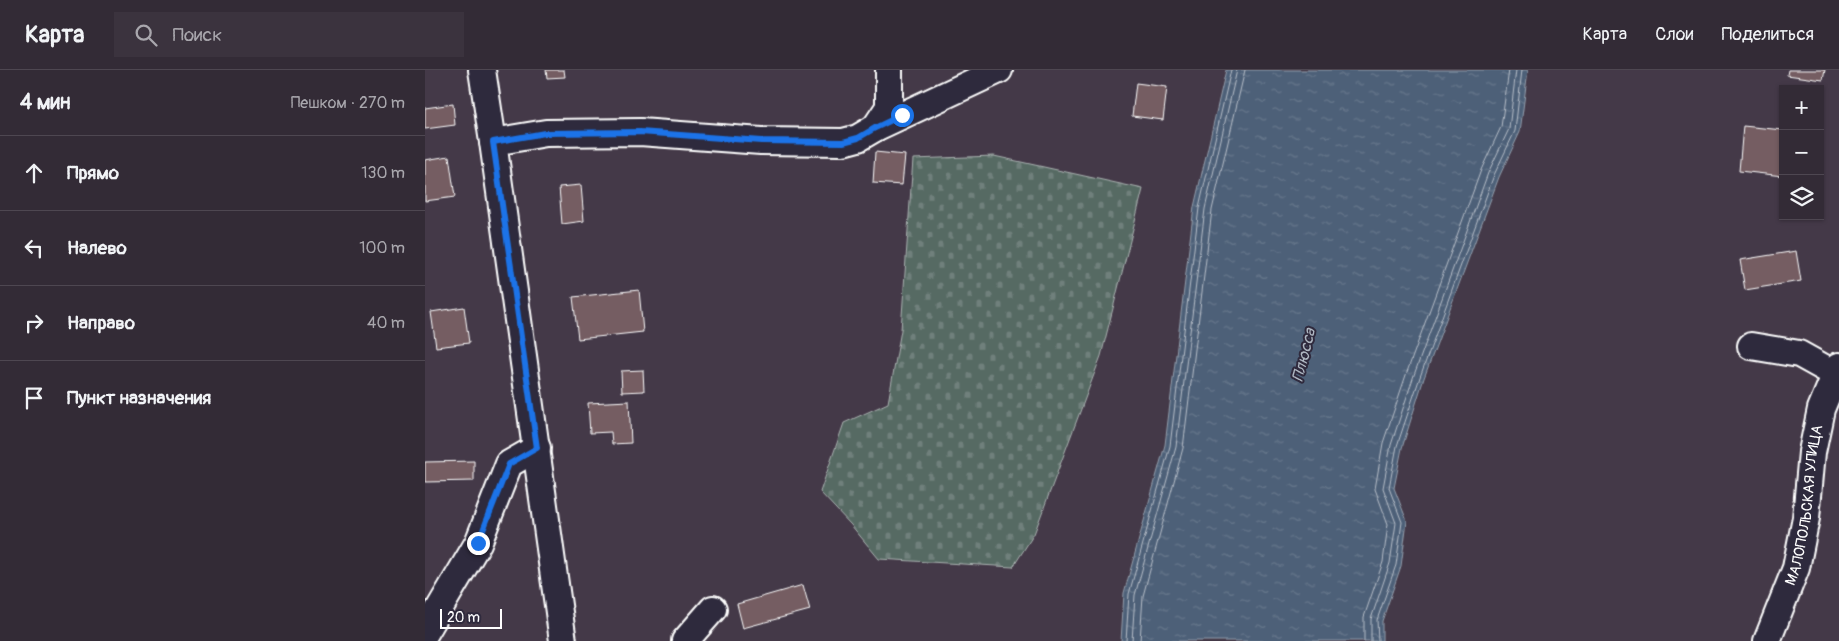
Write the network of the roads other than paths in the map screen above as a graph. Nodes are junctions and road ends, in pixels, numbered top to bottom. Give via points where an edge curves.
1 (482, 70) edge
2 (889, 70) edge
3 (999, 70) edge
4 (875, 128) junction
5 (493, 142) junction
6 (1751, 346) dead end
7 (1838, 374) edge
8 (537, 448) junction
9 (713, 609) dead end
10 (425, 632) edge
11 (563, 641) edge
12 (685, 641) edge
13 (1767, 641) edge

1 - 5 street
2 - 4 street via 889,107
3 - 4 street
4 - 5 street via 843,142 761,141 640,132 545,133
5 - 8 street
6 - 7 street via 1799,354
7 - 13 street, МАЛОПОЛЬСКАЯ УЛИЦА via 1821,409 1796,568
8 - 10 street via 509,464 478,543
8 - 11 street
9 - 12 street

